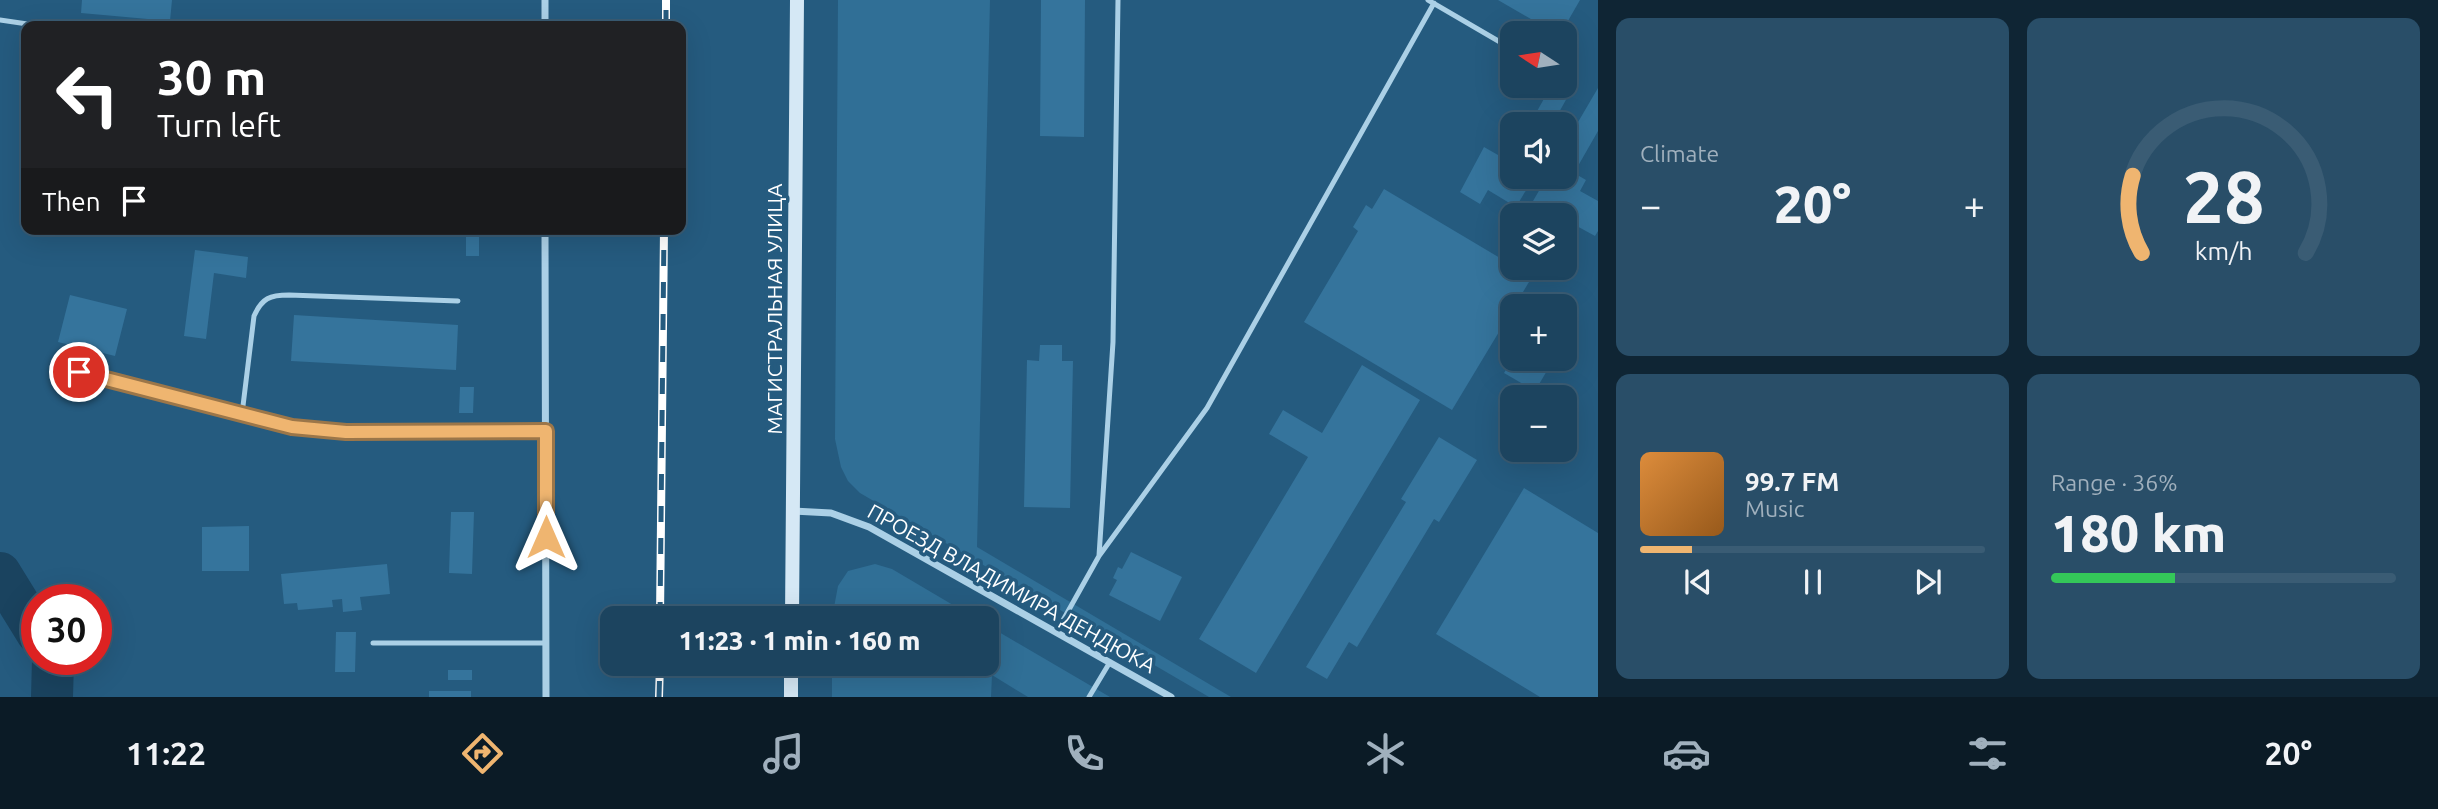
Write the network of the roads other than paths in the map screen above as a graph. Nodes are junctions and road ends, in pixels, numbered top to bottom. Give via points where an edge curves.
1 (545, 0) edge
2 (797, 0) edge
3 (1118, 0) edge
4 (1431, 2) edge
5 (0, 20) edge
6 (545, 21) edge
7 (21, 23) edge
8 (1500, 42) edge
9 (545, 235) edge
10 (458, 301) dead end
11 (79, 372) dead end
12 (242, 414) junction
13 (546, 431) junction
14 (793, 511) junction
15 (1099, 556) junction
16 (792, 606) edge
17 (1057, 631) junction
18 (373, 643) dead end
19 (546, 643) junction
20 (1110, 662) junction
21 (791, 676) edge
22 (546, 697) edge
23 (791, 697) edge
24 (1089, 697) edge
25 (1171, 697) edge

1 - 6 street
2 - 14 main road, МАГИСТРАЛЬНАЯ УЛИЦА
3 - 15 lane via 1113,342
4 - 8 lane
4 - 15 lane via 1207,408
5 - 7 lane
9 - 13 street
10 - 12 lane via 273,295 261,301 254,316
11 - 12 lane
12 - 13 lane via 292,427 346,432
13 - 19 street
14 - 16 main road, МАГИСТРАЛЬНАЯ УЛИЦА
14 - 17 street, ПРОЕЗД ВЛАДИМИРА ДЕНДЮКА via 831,513 869,527
15 - 17 lane
17 - 20 street, ПРОЕЗД ВЛАДИМИРА ДЕНДЮКА
18 - 19 lane
19 - 22 street
20 - 24 lane
20 - 25 street, ПРОЕЗД ВЛАДИМИРА ДЕНДЮКА
21 - 23 main road

